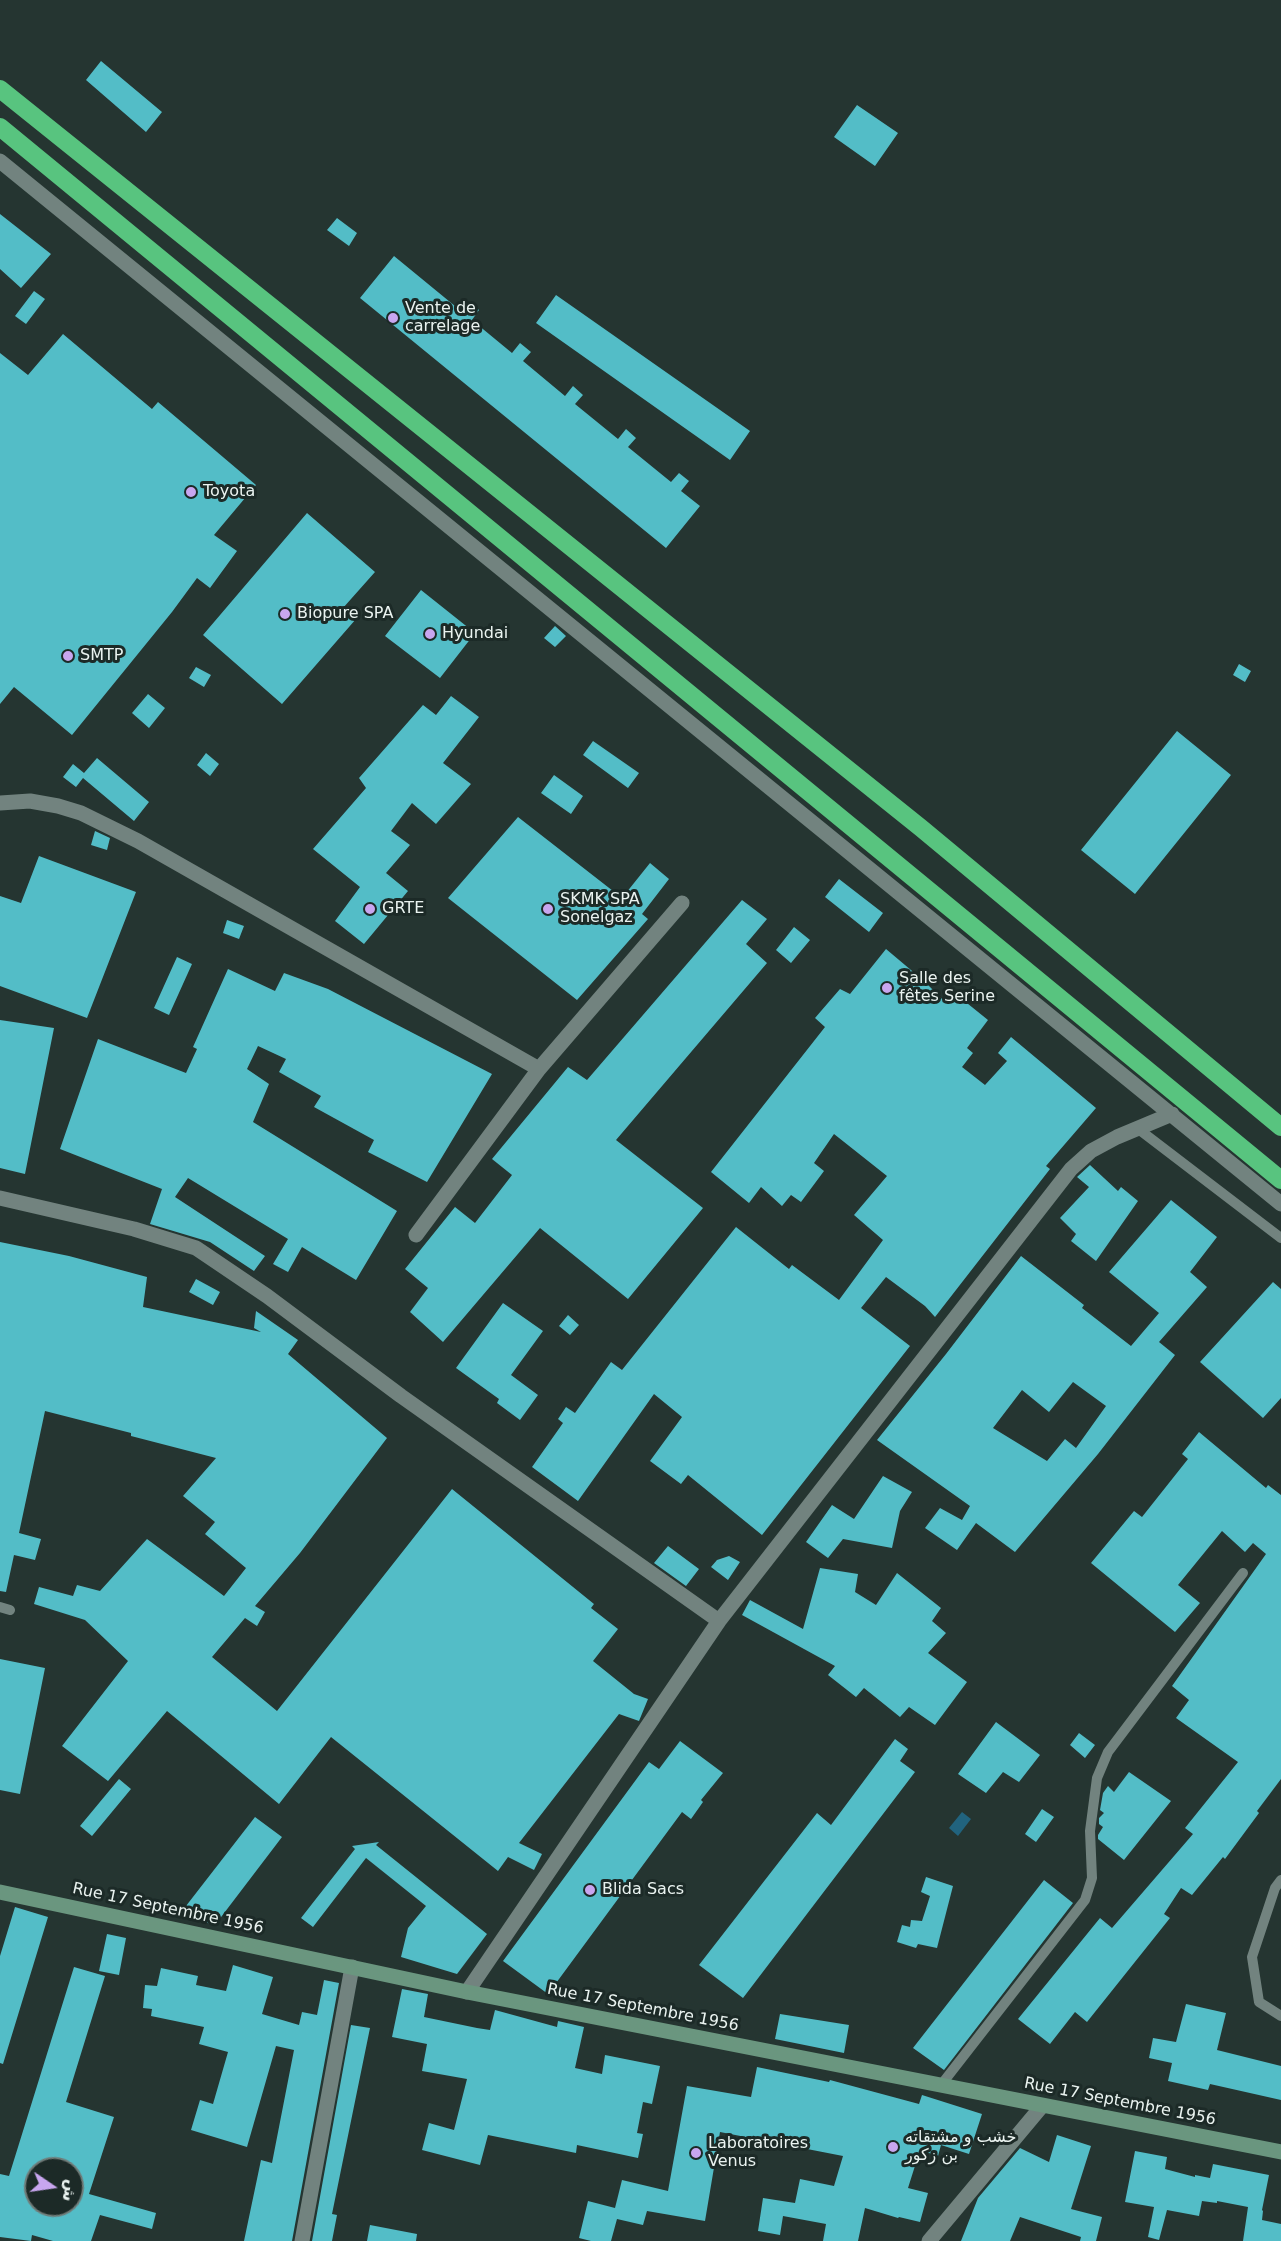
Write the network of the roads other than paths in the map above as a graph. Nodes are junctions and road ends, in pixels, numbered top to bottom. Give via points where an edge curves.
1 (0, 89) edge
2 (0, 127) edge
3 (0, 161) edge
4 (0, 803) edge
5 (682, 903) dead end
6 (539, 1069) junction
7 (1172, 1114) junction
8 (1281, 1127) edge
9 (1137, 1128) junction
10 (1281, 1180) edge
11 (0, 1198) edge
12 (1281, 1204) edge
13 (416, 1235) dead end
14 (1281, 1238) edge
15 (1243, 1572) dead end
16 (718, 1621) junction
17 (1281, 1880) edge
18 (0, 1892) edge
19 (352, 1966) junction
20 (467, 1992) junction
21 (1281, 2016) edge
22 (941, 2085) junction
23 (1042, 2106) junction
24 (1281, 2152) edge
25 (302, 2241) edge
26 (929, 2241) edge

1 - 8 highway via 921,828
2 - 10 highway
3 - 7 street
4 - 6 street via 30,801 58,806 138,840
5 - 6 street
6 - 13 street
7 - 9 street
7 - 12 street
9 - 14 lane
9 - 16 street via 1091,1151 1071,1169
11 - 16 street via 134,1229 196,1248
15 - 22 lane via 1108,1752 1097,1778 1090,1831 1092,1878 1086,1900
16 - 20 street
17 - 21 lane via 1252,1957 1259,2002
18 - 19 main road, Rue 17 Septembre 1956
19 - 20 main road, Rue 17 Septembre 1956
19 - 25 street
20 - 22 main road, Rue 17 Septembre 1956
22 - 23 main road, Rue 17 Septembre 1956
23 - 24 main road, Rue 17 Septembre 1956
23 - 26 street

